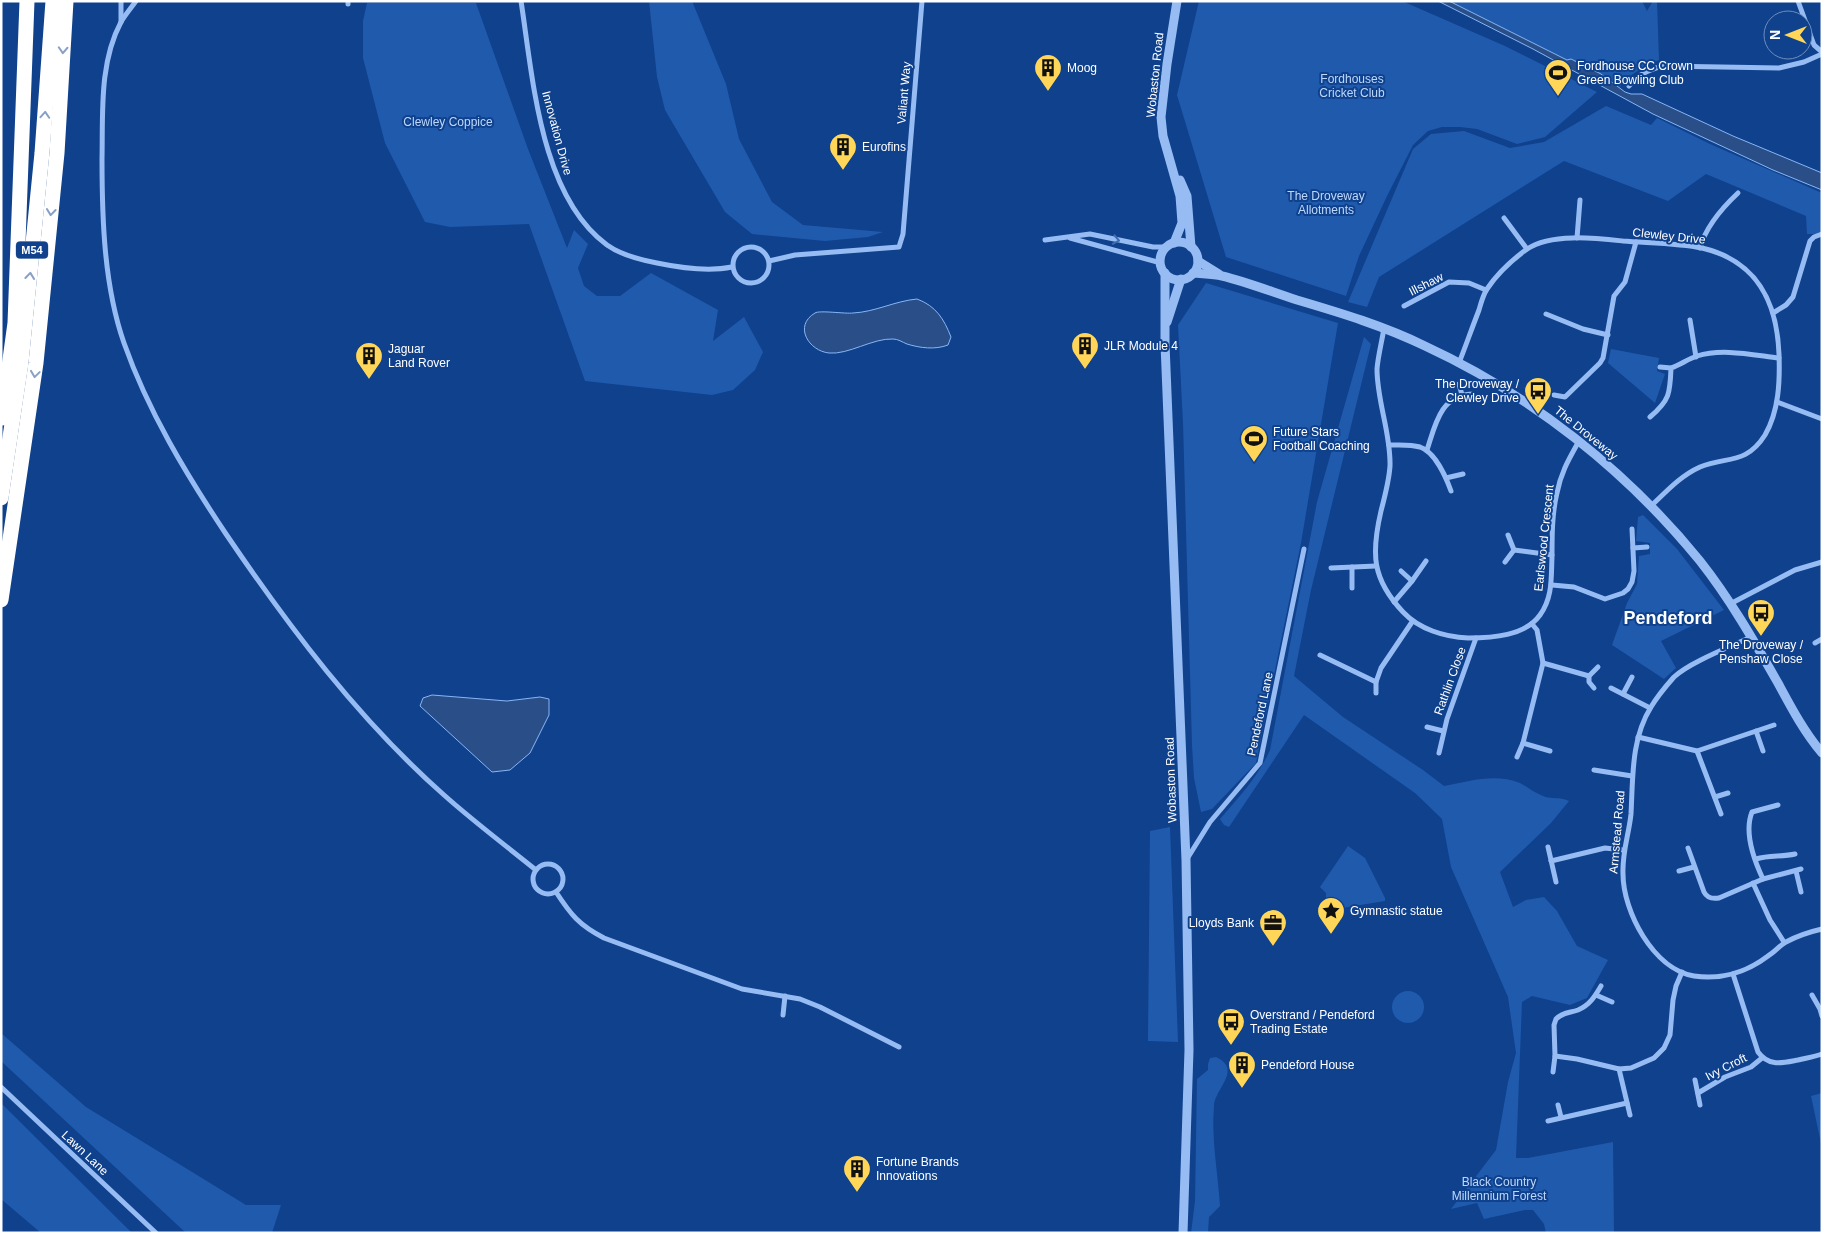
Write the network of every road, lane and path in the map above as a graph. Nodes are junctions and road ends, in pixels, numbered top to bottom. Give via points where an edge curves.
1 (27, 1) edge
2 (121, 1) edge
3 (136, 1) edge
4 (521, 1) edge
5 (922, 1) edge
6 (1177, 1) edge
7 (1798, 1) edge
8 (63, 3) edge
9 (121, 23) junction
10 (1822, 53) edge
11 (1628, 86) dead end
12 (1166, 151) junction
13 (1738, 192) dead end
14 (1580, 200) dead end
15 (1504, 218) dead end
16 (1822, 234) edge
17 (1068, 237) junction
18 (1577, 238) junction
19 (1045, 240) dead end
20 (1636, 242) junction
21 (1170, 245) junction
22 (1191, 246) junction
23 (1700, 248) junction
24 (1527, 249) junction
25 (769, 261) junction
26 (1198, 261) junction
27 (1161, 263) junction
28 (732, 267) junction
29 (1165, 273) junction
30 (1193, 273) junction
31 (1222, 276) junction
32 (1182, 279) junction
33 (1486, 290) junction
34 (1404, 306) dead end
35 (1773, 313) junction
36 (1546, 314) dead end
37 (1690, 320) dead end
38 (1166, 327) junction
39 (1384, 328) junction
40 (1608, 335) junction
41 (1696, 357) junction
42 (1779, 358) junction
43 (1459, 363) junction
44 (1660, 367) dead end
45 (1671, 368) junction
46 (1460, 384) dead end
47 (1472, 394) dead end
48 (1462, 395) junction
49 (1554, 395) dead end
50 (1777, 402) junction
51 (1650, 418) dead end
52 (1822, 419) edge
53 (1, 427) edge
54 (1580, 441) junction
55 (1389, 445) junction
56 (1427, 450) junction
57 (1463, 474) dead end
58 (1446, 478) junction
59 (1451, 491) dead end
60 (1, 498) edge
61 (1650, 507) junction
62 (1632, 529) dead end
63 (1508, 535) dead end
64 (1647, 547) dead end
65 (1633, 548) junction
66 (1304, 550) dead end
67 (1514, 550) junction
68 (1552, 555) junction
69 (1426, 561) dead end
70 (1504, 562) dead end
71 (1822, 562) edge
72 (1376, 566) junction
73 (1331, 568) dead end
74 (1352, 568) junction
75 (1401, 570) dead end
76 (1412, 581) junction
77 (1552, 584) junction
78 (1352, 588) dead end
79 (1, 600) edge
80 (1394, 602) junction
81 (1730, 604) junction
82 (1412, 622) junction
83 (1532, 624) junction
84 (1751, 637) junction
85 (1476, 638) junction
86 (1822, 638) edge
87 (1815, 642) dead end
88 (1320, 655) dead end
89 (1544, 663) junction
90 (1598, 667) dead end
91 (1589, 676) junction
92 (1632, 677) dead end
93 (1376, 682) junction
94 (1594, 688) dead end
95 (1611, 688) dead end
96 (1376, 693) dead end
97 (1623, 694) junction
98 (1650, 708) junction
99 (1774, 725) dead end
100 (1427, 727) dead end
101 (1443, 731) junction
102 (1756, 731) junction
103 (1638, 737) junction
104 (1523, 743) junction
105 (1550, 751) dead end
106 (1697, 751) junction
107 (1763, 751) dead end
108 (1439, 753) dead end
109 (1822, 753) edge
110 (1516, 757) dead end
111 (1594, 770) dead end
112 (1632, 776) junction
113 (1728, 793) dead end
114 (1715, 797) junction
115 (1778, 805) dead end
116 (1722, 814) dead end
117 (1548, 848) dead end
118 (1688, 848) dead end
119 (1623, 850) junction
120 (1795, 854) dead end
121 (1756, 859) junction
122 (1186, 860) junction
123 (1551, 861) junction
124 (1694, 867) junction
125 (536, 870) junction
126 (1679, 872) dead end
127 (1763, 879) junction
128 (1556, 882) dead end
129 (1753, 883) junction
130 (556, 892) junction
131 (1801, 892) dead end
132 (1822, 930) edge
133 (1784, 942) junction
134 (1682, 972) junction
135 (1733, 974) junction
136 (1601, 986) dead end
137 (1596, 995) junction
138 (1812, 995) dead end
139 (785, 996) junction
140 (1612, 1002) dead end
141 (1820, 1004) edge
142 (783, 1015) dead end
143 (1822, 1016) edge
144 (899, 1046) dead end
145 (1822, 1054) edge
146 (1555, 1056) junction
147 (1762, 1058) junction
148 (1619, 1069) junction
149 (1553, 1072) dead end
150 (1695, 1080) dead end
151 (1, 1087) edge
152 (1698, 1093) junction
153 (1558, 1104) dead end
154 (1627, 1104) junction
155 (1700, 1105) dead end
156 (1630, 1115) dead end
157 (1561, 1117) junction
158 (1548, 1121) dead end
159 (156, 1233) edge
160 (1183, 1233) edge

1 - 53 highway via 15,323
2 - 9 street
3 - 9 street
4 - 28 street, Innovation Drive via 546,142 561,187 580,219 609,246 643,260 696,269
5 - 25 street, Valiant Way via 902,234 898,247 795,254
6 - 12 street, Wobaston Road via 1161,117
7 - 10 street via 1814,44
60 -> 8 highway, M54 via 22,353 42,153
8 -> 79 highway, M54 via 57,154 36,363
9 - 125 street via 106,69 103,103 105,247 124,342 143,388 171,444 246,564 349,698 443,794
10 - 11 street via 1804,62 1779,68 1663,66 1647,70
12 - 21 street, Wobaston Road via 1180,196 1182,223
12 - 22 street, Wobaston Road via 1187,196
13 - 23 street via 1704,234
14 - 18 street
15 - 24 street
16 - 35 street via 1810,241 1793,297
17 - 19 street
17 -> 21 street via 1090,234 1154,247
17 - 27 street
18 - 20 street, Clewley Drive
18 - 24 street, Clewley Drive via 1540,242
20 - 23 street, Clewley Drive
20 - 40 street via 1625,282 1614,296
21 - 22 street via 1182,242
21 - 27 street via 1161,255
22 - 26 street
23 - 35 street, Clewley Drive via 1731,258 1744,268 1765,292
24 - 33 street, Clewley Drive
25 - 28 street via 759,249 744,248 737,253
25 - 28 street via 766,276 753,284 739,280
26 - 30 street
26 - 31 street, The Droveway
27 - 29 street
29 - 32 street
29 - 38 street, Wobaston Road
30 - 31 street, The Droveway
30 - 32 street
31 - 39 street, The Droveway
32 - 38 street, Wobaston Road
33 - 34 street, Illshaw via 1469,283 1449,282
33 - 43 street, Clewley Drive
35 - 42 street, Clewley Drive
36 - 40 street via 1583,330
37 - 41 street
38 - 122 street, Wobaston Road
39 - 43 street, The Droveway
39 - 55 street via 1377,368
40 - 49 street via 1600,364 1564,397
41 - 42 street via 1738,354
41 - 45 street
42 - 50 street, Clewley Drive
43 - 54 street, The Droveway via 1532,406
44 - 45 street
45 - 51 street via 1669,394 1663,407
46 - 48 street
47 - 48 street
48 - 56 street via 1453,398 1444,408
50 - 52 street
50 - 61 street, Clewley Drive via 1771,423 1758,444 1739,458 1701,467 1677,481
54 - 61 street, The Droveway
54 - 68 street, Earlswood Crescent via 1563,468 1556,494
55 - 56 street
55 - 72 street via 1390,466
56 - 58 street
57 - 58 street
58 - 59 street
61 - 81 street, The Droveway via 1700,562
62 - 65 street
63 - 67 street
64 - 65 street
65 - 77 street via 1632,582 1623,593 1605,599 1574,587
66 - 122 street, Pendeford Lane via 1260,763 1210,822
67 - 68 street
67 - 70 street
68 - 77 street, Earlswood Crescent
69 - 76 street
71 - 81 street via 1795,570
72 - 74 street
72 - 80 street
73 - 74 street
74 - 78 street
75 - 76 street
76 - 80 street
77 - 83 street, Earlswood Crescent via 1541,614
80 - 82 street
81 - 84 street, The Droveway
82 - 85 street via 1428,630
82 - 93 street via 1381,668
83 - 85 street via 1524,629
83 - 89 street via 1537,630
84 - 98 street, Armstead Road via 1675,676
84 - 109 street, The Droveway
85 - 101 street, Rathlin Close
86 - 87 street
88 - 93 street
89 - 91 street
89 - 104 street
90 - 91 street
91 - 94 street
92 - 97 street
93 - 96 street
95 - 97 street
97 - 98 street
98 - 103 street, Armstead Road
99 - 102 street
100 - 101 street, Rathlin Close
101 - 108 street, Rathlin Close
102 - 106 street
102 - 107 street
103 - 106 street
103 - 112 street, Armstead Road
104 - 105 street
104 - 110 street
106 - 114 street
111 - 112 street
112 - 119 street, Armstead Road via 1630,817
113 - 114 street
114 - 116 street
115 - 121 street via 1752,812 1749,837
117 - 123 street
118 - 124 street
119 - 123 street via 1605,848
119 - 134 street, Armstead Road via 1624,894 1632,916 1652,949
120 - 121 street
121 - 127 street
122 - 160 street, Wobaston Road via 1190,1050
123 - 128 street
124 - 126 street
124 - 129 street via 1706,896 1712,899
125 - 130 street via 533,880 536,889 545,894
125 - 130 street via 547,864 559,869 562,881
127 - 129 street
127 - 131 street via 1798,870
129 - 133 street
130 - 139 street via 574,918 604,938 742,989
132 - 133 street, Armstead Road
133 - 135 street, Armstead Road via 1759,963
134 - 135 street, Armstead Road via 1706,977
134 - 148 street via 1676,986 1670,1035 1664,1048 1654,1058 1631,1068
135 - 147 street
136 - 137 street
137 - 140 street
137 - 146 street via 1587,1005 1556,1019
138 - 141 street
139 - 142 street
139 - 144 street via 820,1007
141 - 143 street
145 - 147 street via 1778,1064
146 - 148 street
146 - 149 street
147 - 152 street, Ivy Croft via 1751,1067
148 - 154 street
150 - 152 street, Ivy Croft
151 - 159 street, Lawn Lane
152 - 155 street, Ivy Croft
153 - 157 street
154 - 156 street
154 - 157 street
157 - 158 street

